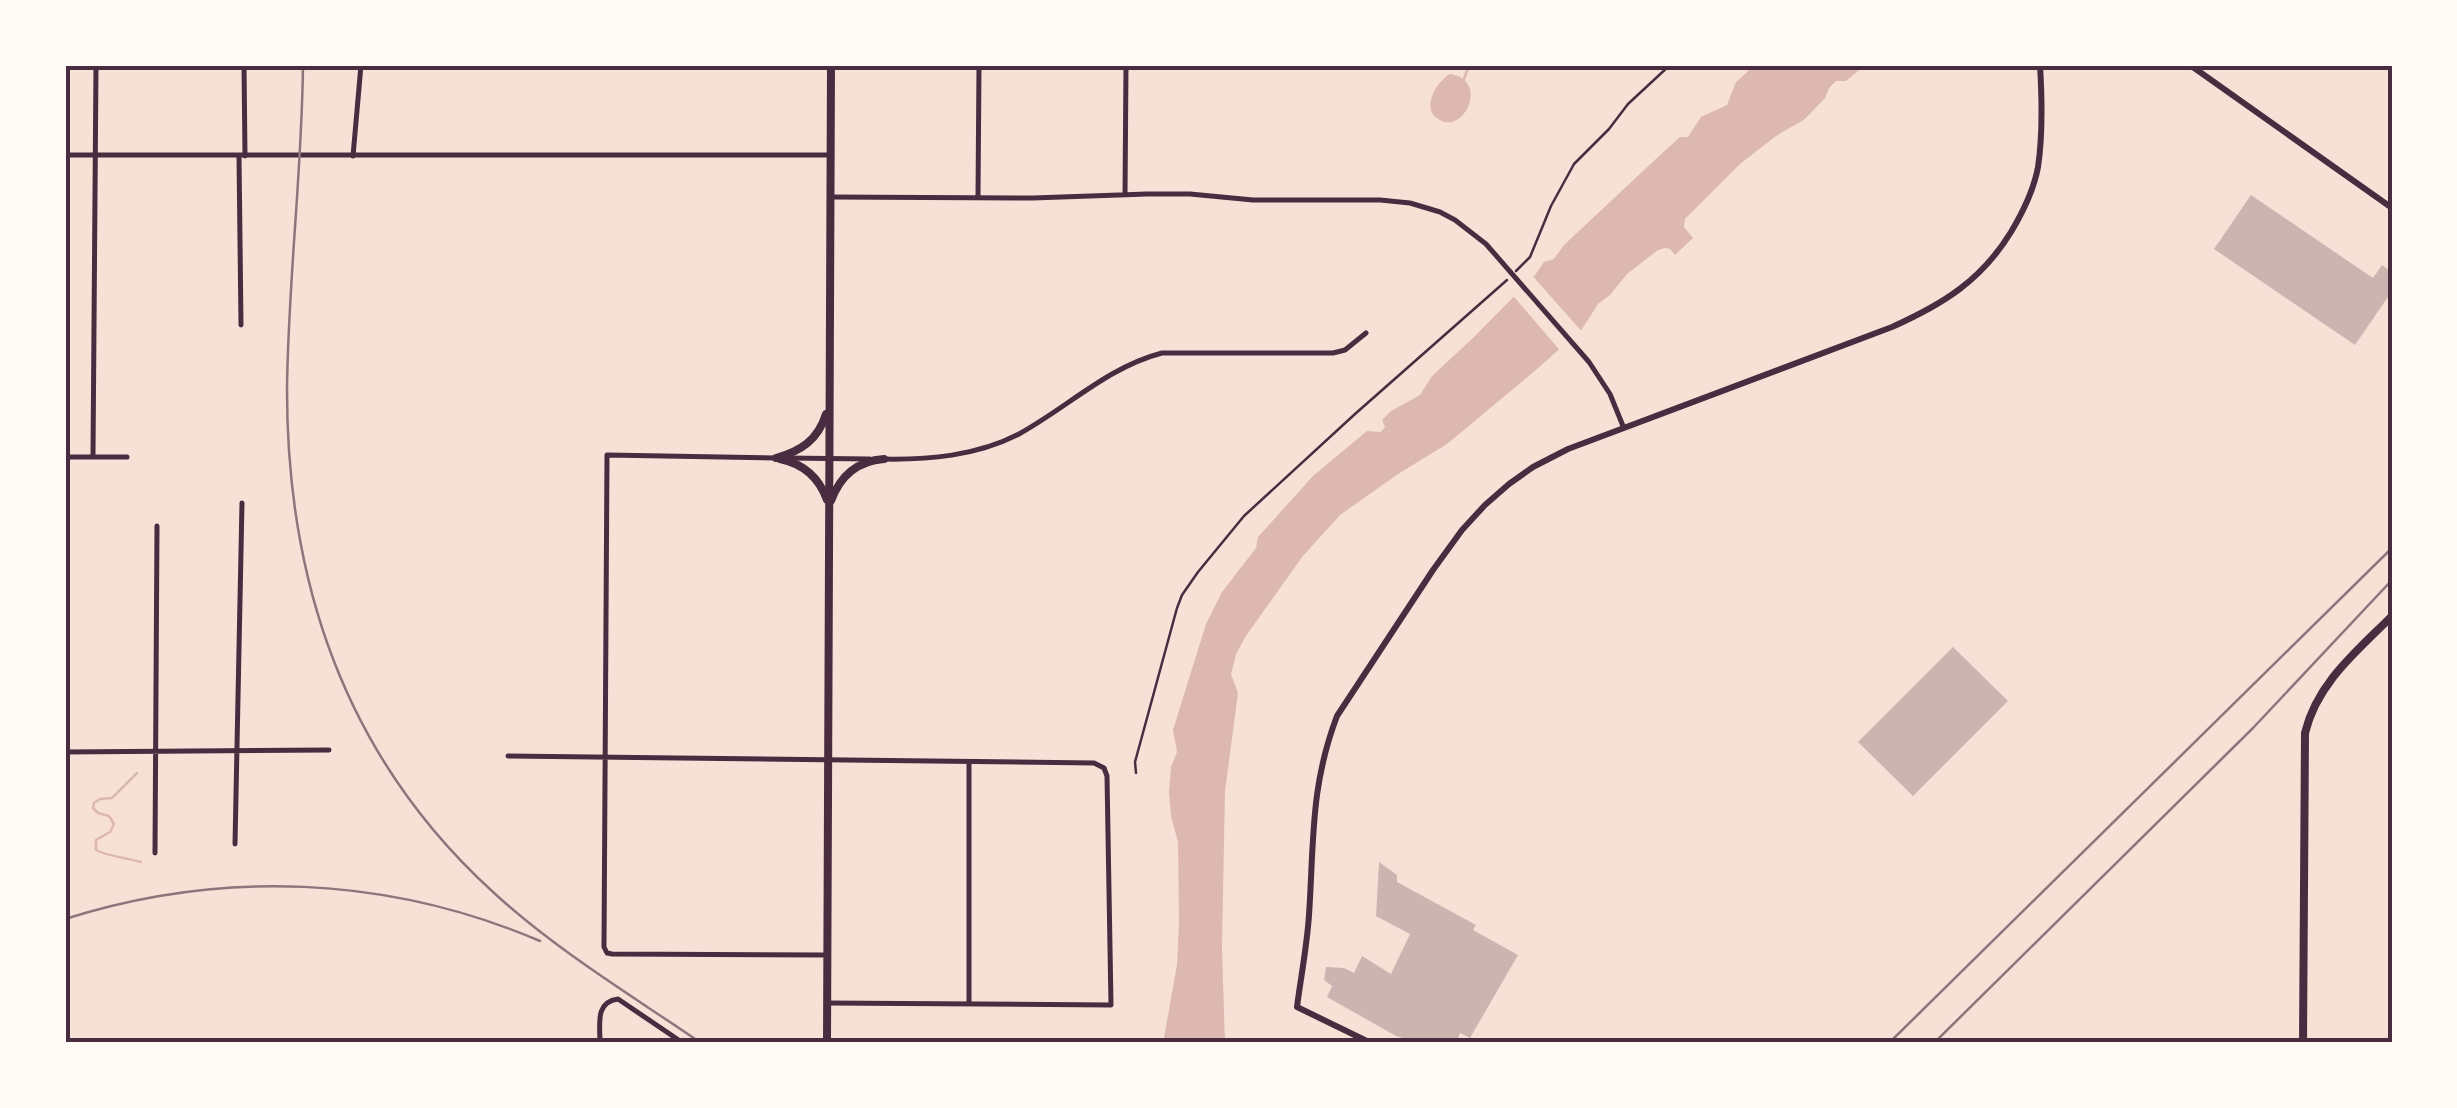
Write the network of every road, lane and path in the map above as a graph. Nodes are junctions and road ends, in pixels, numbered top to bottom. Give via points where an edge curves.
1 (96, 65) edge
2 (244, 65) edge
3 (361, 65) edge
4 (831, 65) edge
5 (979, 65) edge
6 (1126, 65) edge
7 (1670, 65) edge
8 (2040, 65) edge
9 (2190, 65) edge
10 (830, 155) junction
11 (65, 156) edge
12 (96, 156) junction
13 (242, 156) junction
14 (353, 156) junction
15 (1125, 195) junction
16 (830, 197) junction
17 (978, 198) junction
18 (2392, 208) edge
19 (241, 325) dead end
20 (1366, 334) dead end
21 (830, 398) junction
22 (1623, 426) junction
23 (65, 457) edge
24 (93, 457) junction
25 (127, 457) dead end
26 (776, 458) junction
27 (829, 458) junction
28 (884, 459) junction
29 (242, 503) dead end
30 (829, 510) junction
31 (158, 526) dead end
32 (2392, 616) edge
33 (329, 750) dead end
34 (237, 751) junction
35 (65, 752) edge
36 (155, 752) junction
37 (508, 756) dead end
38 (605, 757) junction
39 (828, 760) junction
40 (969, 762) junction
41 (1136, 773) dead end
42 (235, 844) dead end
43 (155, 853) dead end
44 (827, 955) junction
45 (827, 1003) junction
46 (968, 1004) junction
47 (600, 1043) edge
48 (684, 1043) edge
49 (827, 1043) edge
50 (1370, 1043) edge
51 (2304, 1043) edge

1 - 12 street
2 - 13 street
3 - 14 street
4 - 10 main road
5 - 17 street
6 - 15 street
7 - 41 path via 1574,164 1530,257 1244,516 1198,572 1177,608
8 - 22 street via 2038,168 2019,219 1994,258 1963,288 1858,341
9 - 18 street
10 - 14 street
10 - 16 main road
11 - 12 street
12 - 13 street
12 - 24 street
13 - 14 street
13 - 19 street
15 - 17 street
15 - 22 street via 1380,200 1440,212 1472,231 1504,263 1589,362
16 - 17 street
16 - 21 main road
20 - 28 street via 1332,353 1150,356 986,448 923,460
21 - 26 main road via 811,441
21 - 27 main road
22 - 50 street via 1534,468 1485,505 1433,570 1337,716 1318,778 1297,1007
23 - 24 street
24 - 25 street
26 - 27 street
26 - 30 main road via 812,474
26 - 38 street via 607,455
27 - 28 street
27 - 30 main road
28 - 30 main road via 846,475
29 - 34 street
30 - 39 main road
31 - 36 street
32 - 51 main road via 2326,684 2305,733
33 - 34 street
34 - 36 street
34 - 42 street
35 - 36 street
36 - 43 street
37 - 38 street
38 - 39 street
38 - 44 street via 609,954
39 - 40 street
39 - 44 main road
40 - 46 street
40 - 46 street via 1102,766 1111,1004
44 - 45 main road
45 - 46 street
45 - 49 main road
47 - 48 street via 601,1009 618,999

